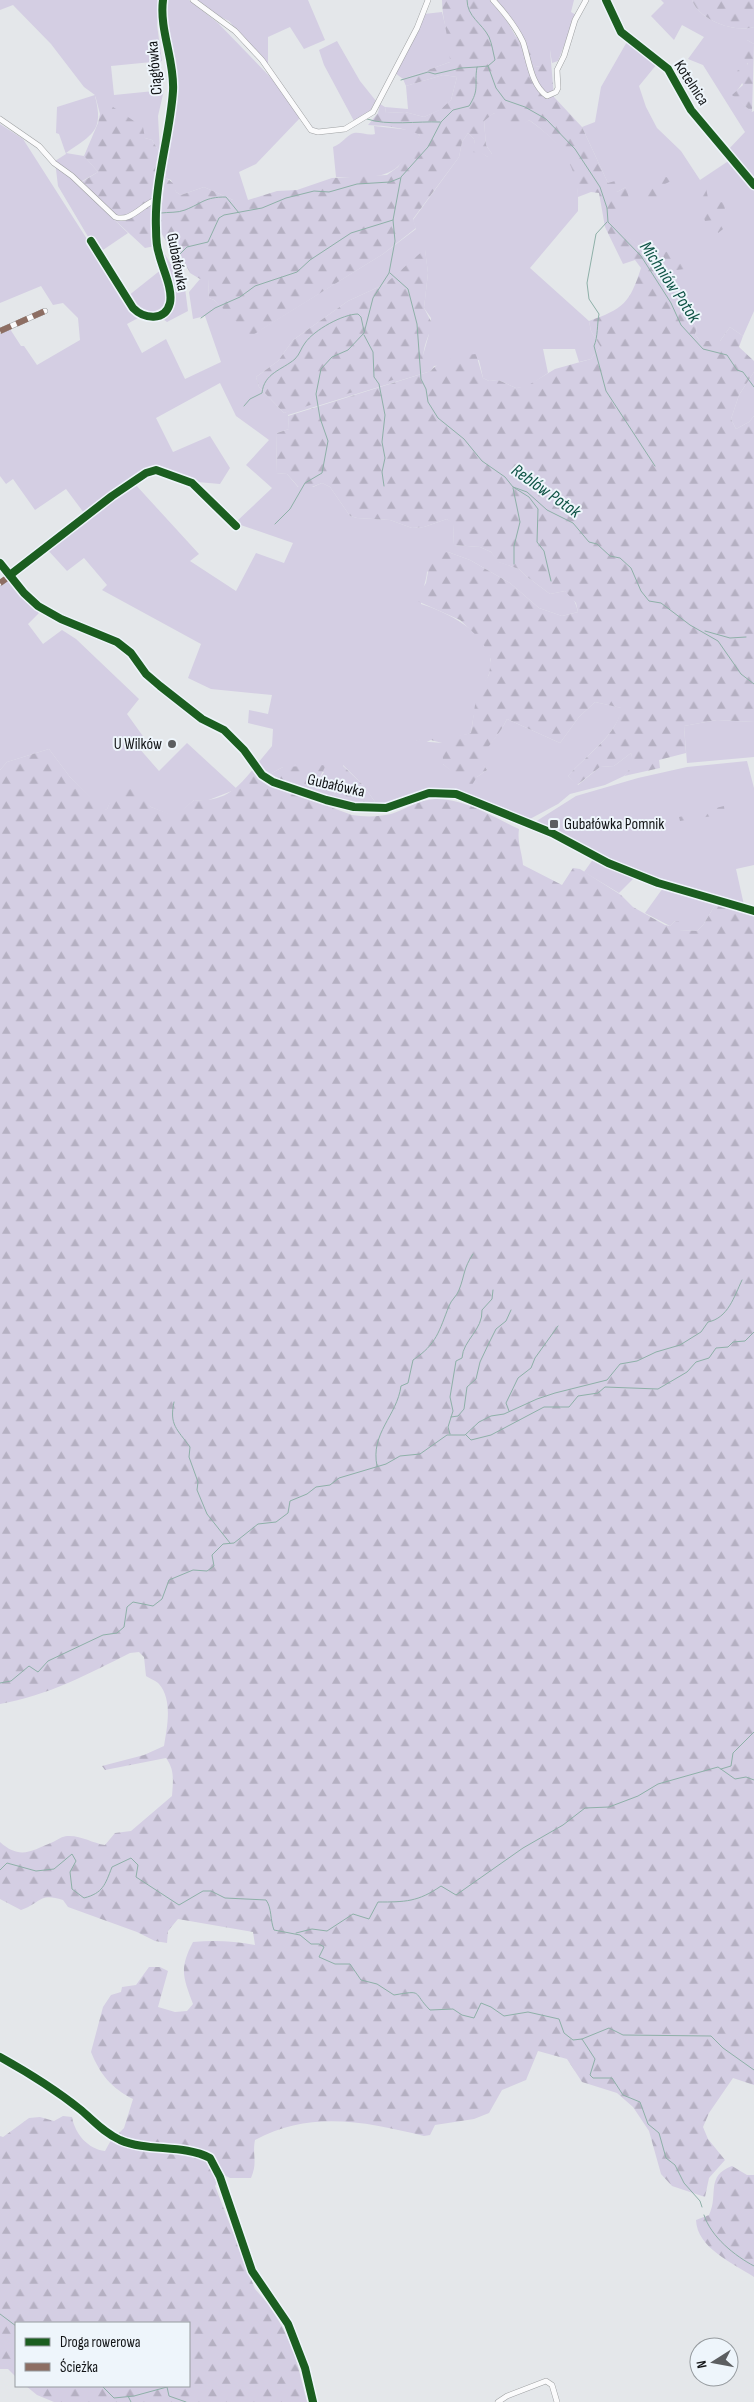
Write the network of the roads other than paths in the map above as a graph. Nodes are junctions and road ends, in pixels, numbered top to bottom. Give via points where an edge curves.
1 (163, 0) edge
2 (193, 0) edge
3 (428, 0) edge
4 (493, 0) edge
5 (586, 0) edge
6 (606, 0) edge
7 (0, 120) edge
8 (163, 163) joint
9 (754, 185) edge
10 (158, 199) junction
11 (91, 242) dead end
12 (45, 311) dead end
13 (0, 331) edge
14 (236, 526) dead end
15 (0, 563) edge
16 (10, 575) junction
17 (0, 583) edge
18 (754, 911) edge
19 (0, 2057) edge
20 (313, 2402) edge
21 (498, 2402) edge
22 (556, 2402) edge

1 - 8 street, Ciągłówka via 173,89
2 - 3 street via 235,31 262,60 311,130 318,132 345,129 373,112
4 - 5 street via 522,42 530,69 541,92 547,96 558,88 557,70 575,20
6 - 9 street, Kotelnica via 621,32 668,69 691,110
7 - 10 street via 39,146 116,217 128,218 146,203
8 - 10 street, Gubałówka
10 - 11 street, Gubałówka via 158,253 170,302 161,314 148,317 134,308
12 - 13 street
14 - 16 street via 192,483 156,470 146,473 112,496
15 - 16 street, Gubałówka
16 - 17 street
16 - 18 street, Gubałówka via 38,606 117,642 131,653 146,674 160,686 202,718 224,730 262,775 273,782 354,807 386,808 429,793 456,794 552,833 608,863 658,883
19 - 20 street via 81,2110 119,2140 206,2156 214,2162 252,2271 288,2324 305,2368
21 - 22 street via 546,2381 552,2385

